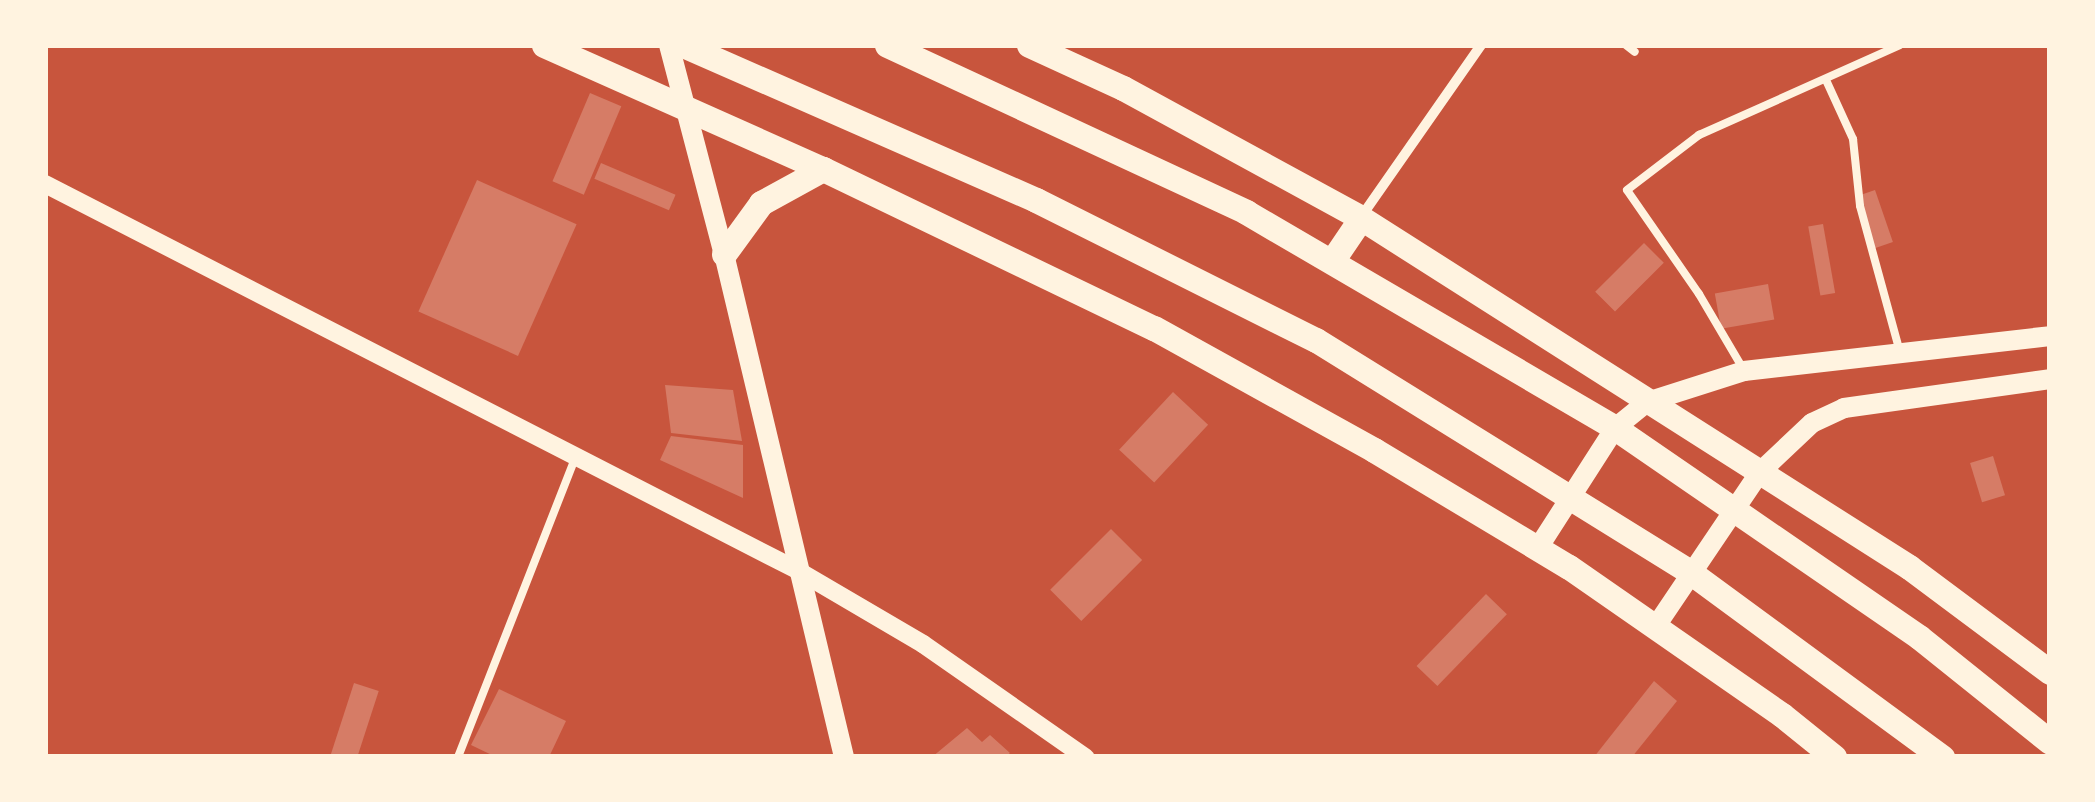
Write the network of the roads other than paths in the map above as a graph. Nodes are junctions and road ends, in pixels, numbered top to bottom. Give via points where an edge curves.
1 (544, 45) edge
2 (670, 45) edge
3 (683, 45) edge
4 (887, 45) edge
5 (1029, 45) edge
6 (1482, 45) edge
7 (1626, 45) edge
8 (1900, 45) edge
9 (1635, 52) dead end
10 (1826, 80) junction
11 (688, 112) junction
12 (823, 169) junction
13 (45, 184) edge
14 (1360, 218) junction
15 (724, 254) junction
16 (1332, 262) junction
17 (2050, 336) edge
18 (1900, 354) junction
19 (1744, 371) junction
20 (2050, 380) edge
21 (1648, 402) junction
22 (1615, 428) junction
23 (576, 455) junction
24 (1760, 472) junction
25 (1571, 495) junction
26 (1733, 506) junction
27 (1538, 548) junction
28 (798, 570) junction
29 (1690, 572) junction
30 (1656, 626) junction
31 (2050, 672) edge
32 (2050, 742) edge
33 (458, 757) edge
34 (844, 757) edge
35 (1085, 757) edge
36 (1834, 757) edge
37 (1942, 757) edge

1 - 11 main road
2 - 11 main road
3 - 25 main road via 1036,200 1316,340
4 - 16 main road via 1246,212
5 - 14 main road via 1124,88
6 - 14 street
7 - 9 lane
8 - 10 lane
10 - 18 lane via 1853,139 1860,206
10 - 19 lane via 1698,134 1627,190
11 - 12 main road
11 - 15 main road
12 - 15 main road via 761,202
12 - 27 main road via 1154,328
13 - 23 street
14 - 16 main road
14 - 21 main road
15 - 28 main road
16 - 22 main road
17 - 18 main road
18 - 19 main road
19 - 21 main road
20 - 24 main road via 1844,408 1812,423
21 - 22 main road
21 - 24 main road
22 - 25 main road
22 - 26 main road
23 - 28 street
23 - 33 lane
24 - 26 main road
24 - 31 main road via 1909,567
25 - 27 main road
25 - 29 main road
26 - 29 main road
26 - 32 main road via 1919,637
27 - 30 main road
28 - 34 main road
28 - 35 street via 924,644
29 - 30 main road
29 - 37 main road
30 - 36 main road

